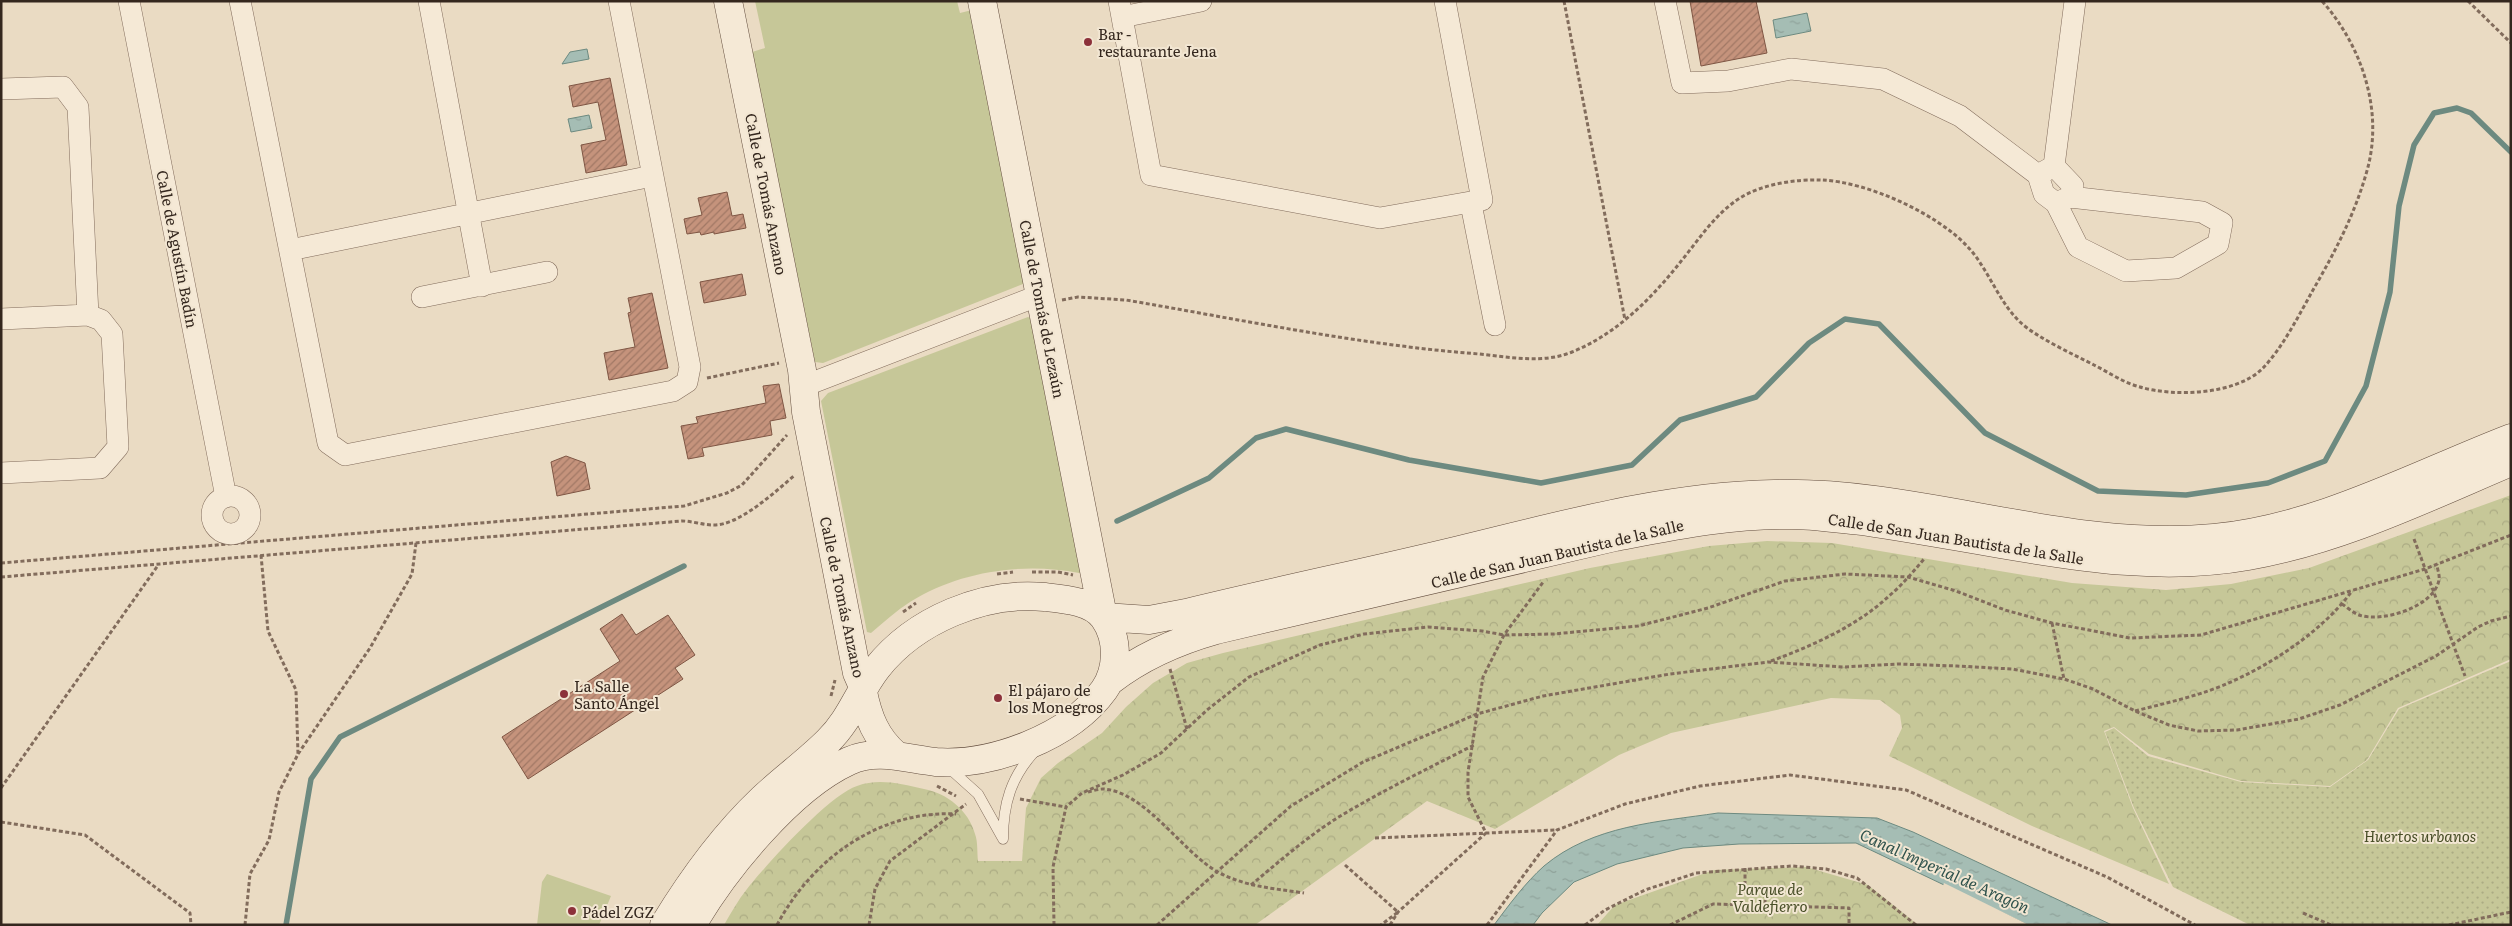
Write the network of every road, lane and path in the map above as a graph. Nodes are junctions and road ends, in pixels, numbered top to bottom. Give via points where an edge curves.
1 (129, 1) edge
2 (240, 1) edge
3 (428, 1) edge
4 (619, 1) edge
5 (728, 1) edge
6 (982, 1) edge
7 (1201, 1) edge
8 (1445, 1) edge
9 (1564, 1) edge
10 (1665, 1) edge
11 (2075, 1) edge
12 (2322, 1) edge
13 (2468, 1) edge
14 (1121, 9) edge
15 (2511, 43) edge
16 (1, 89) edge
17 (2046, 171) junction
18 (652, 176) junction
19 (2063, 200) junction
20 (1471, 204) junction
21 (468, 215) junction
22 (290, 250) junction
23 (547, 272) dead end
24 (482, 286) junction
25 (422, 297) dead end
26 (1041, 300) junction
27 (88, 314) junction
28 (1, 319) edge
29 (1625, 320) junction
30 (1496, 324) dead end
31 (782, 363) dead end
32 (687, 382) junction
33 (805, 399) junction
34 (2511, 438) edge
35 (815, 458) junction
36 (2511, 462) edge
37 (1, 473) edge
38 (2511, 535) edge
39 (2414, 538) dead end
40 (234, 539) junction
41 (416, 543) junction
42 (261, 555) junction
43 (1924, 559) dead end
44 (1, 563) edge
45 (160, 564) junction
46 (2437, 564) junction
47 (1094, 569) junction
48 (2425, 569) junction
49 (1020, 572) dead end
50 (1030, 572) dead end
51 (994, 575) dead end
52 (1, 577) edge
53 (1908, 577) junction
54 (1544, 581) dead end
55 (2352, 591) junction
56 (2432, 591) junction
57 (919, 602) dead end
58 (2342, 604) junction
59 (901, 613) dead end
60 (1104, 616) junction
61 (2511, 616) edge
62 (2052, 623) junction
63 (1504, 635) junction
64 (2453, 646) junction
65 (1768, 662) junction
66 (1169, 665) dead end
67 (1161, 670) dead end
68 (836, 672) dead end
69 (2465, 676) dead end
70 (2064, 679) junction
71 (1110, 681) junction
72 (863, 690) junction
73 (829, 703) dead end
74 (2135, 711) junction
75 (1477, 714) junction
76 (1052, 733) junction
77 (1474, 745) junction
78 (298, 754) junction
79 (896, 756) junction
80 (937, 774) junction
81 (1, 788) edge
82 (1022, 793) dead end
83 (1082, 793) junction
84 (1008, 796) junction
85 (1020, 799) junction
86 (984, 802) junction
87 (966, 804) junction
88 (1066, 807) junction
89 (956, 814) junction
90 (1, 822) edge
91 (1556, 830) junction
92 (1486, 833) junction
93 (1375, 838) dead end
94 (1345, 865) dead end
95 (1745, 868) junction
96 (1217, 871) junction
97 (1250, 885) junction
98 (1304, 893) dead end
99 (1766, 906) junction
100 (1398, 912) junction
101 (2511, 912) edge
102 (2303, 913) dead end
103 (1586, 924) edge
104 (191, 925) edge
105 (245, 925) edge
106 (664, 925) edge
107 (692, 925) edge
108 (777, 925) edge
109 (869, 925) edge
110 (1054, 925) edge
111 (1157, 925) edge
112 (1381, 925) edge
113 (1390, 925) edge
114 (1486, 925) edge
115 (1670, 925) edge
116 (1849, 925) edge
117 (1916, 925) edge
118 (2195, 925) edge
119 (2330, 925) edge
120 (2448, 925) edge

1 - 40 street, Calle de Agustín Badín via 226,497 238,497 249,511 248,524
2 - 22 street
3 - 21 street
4 - 18 street
5 - 33 main road, Calle de Tomás Anzano
6 - 26 main road, Calle de Tomás de Lezaún
7 - 14 street
8 - 20 street via 1482,200
9 - 29 path
10 - 17 street via 1682,83 1728,81 1791,69 1883,79 1960,116
11 - 17 street
12 - 29 path via 2352,43 2370,91 2373,131 2370,158 2359,202 2296,320 2261,370 2239,383 2210,391 2180,393 2138,387 2021,323 1969,247 1940,223 1894,200 1854,186 1823,180 1780,184 1742,196 1716,217 1654,294
13 - 15 path
14 - 20 street via 1151,175 1380,218
16 - 27 street via 63,87 78,107
17 - 19 street via 2044,194
18 - 21 street
18 - 32 street via 690,367
19 - 19 street via 2078,247 2126,271 2176,268 2218,244 2222,223 2202,212
20 - 30 street
21 - 22 street
21 - 24 street
22 - 32 street via 328,443 345,455 673,391
23 - 24 street
24 - 25 street
26 - 29 path via 1078,297 1126,300 1421,350 1539,359 1571,353
26 - 33 street
26 - 47 main road, Calle de Tomás de Lezaún
27 - 28 street
27 - 37 street via 102,320 112,334 118,447 100,468
31 - 32 path
33 - 35 main road, Calle de Tomás Anzano
33 - 40 path via 742,485 727,494 684,506
34 - 60 main road, Calle de San Juan Bautista de la Salle via 2336,508 2283,525 2215,538 2146,539 2078,532 1862,498 1816,494 1722,496 1584,520 1186,613 1149,620
35 - 41 path via 771,495 728,522 713,525 682,521
35 - 72 main road, Calle de Tomás Anzano
36 - 71 main road, Calle de San Juan Bautista de la Salle via 2410,505 2297,545 2247,557 2193,562 2144,563 2076,557 1862,521 1790,515 1735,517 1682,525 1616,537 1216,630 1156,651 1131,664
38 - 46 path
39 - 48 path
40 - 44 path
41 - 42 path
41 - 78 path via 412,574 370,648
42 - 45 path
42 - 78 path via 268,631 296,690
43 - 53 path
45 - 52 path
45 - 81 path
46 - 48 path
46 - 56 path via 2439,580
47 - 50 path via 1086,568 1084,577 1058,572
47 - 60 main road, Calle de Tomás de Lezaún
48 - 55 path
48 - 56 path
49 - 51 path
53 - 62 path
53 - 63 path via 1844,574 1785,581 1708,608 1638,626
53 - 65 path via 1888,597 1847,625 1800,650
54 - 63 path
55 - 58 path
55 - 62 path via 2200,635 2130,638
56 - 58 path via 2413,608 2385,617 2359,615
56 - 64 path
57 - 59 path
58 - 74 path via 2304,638 2263,666 2203,693
60 - 71 main road via 1115,646
60 - 72 main road, Calle de San Juan Bautista de la Salle via 1077,602 1040,596 1009,598 967,607 912,636 878,668
61 - 64 path via 2478,627
62 - 70 path
63 - 75 path via 1483,676
63 - 83 path via 1428,627 1364,634 1320,645 1249,677 1160,753 1123,775
64 - 69 path
64 - 74 path via 2340,705 2299,719 2237,730 2198,731 2169,725
65 - 70 path via 1843,667 1898,664 2012,669
65 - 75 path via 1670,674 1553,694
66 - 67 path
68 - 73 path
70 - 74 path via 2093,689
71 - 76 main road, Calle de San Juan Bautista de la Salle via 1086,709
72 - 79 main road via 867,712 876,733
72 - 106 main road, Calle de San Juan Bautista de la Salle via 830,739 776,786 721,842
75 - 77 path
75 - 96 path via 1355,767 1291,806
76 - 80 main road, Calle de San Juan Bautista de la Salle via 1009,752
76 - 84 lane via 1026,761
77 - 92 path via 1468,772 1468,797
77 - 97 path via 1340,816
78 - 105 path via 279,792 268,840 250,874
79 - 80 main road, Calle de San Juan Bautista de la Salle
79 - 107 main road, Calle de San Juan Bautista de la Salle via 872,755 854,759 812,785 739,858
80 - 86 lane via 969,784
80 - 87 path
82 - 85 path
83 - 88 path
83 - 96 path via 1103,789 1125,795
84 - 85 path
84 - 86 lane via 1003,839
85 - 88 path
86 - 87 path via 972,812
87 - 89 path
88 - 110 path via 1053,867
89 - 108 path via 940,813 905,819 876,829 831,856 800,887
89 - 109 path via 890,861 875,889
90 - 104 path via 85,836 190,913
91 - 92 path
91 - 114 path
91 - 118 path via 1644,799 1700,786 1790,774 1906,790 2107,877
92 - 93 path
92 - 100 path
94 - 100 path
95 - 99 path via 1745,888 1765,888
95 - 103 path via 1696,872 1673,880 1622,901
95 - 117 path via 1792,866 1826,868 1844,873 1868,885
96 - 97 path
96 - 111 path
97 - 98 path
99 - 115 path via 1714,904
99 - 116 path via 1849,908
100 - 112 path
100 - 113 path
101 - 120 path
102 - 119 path

